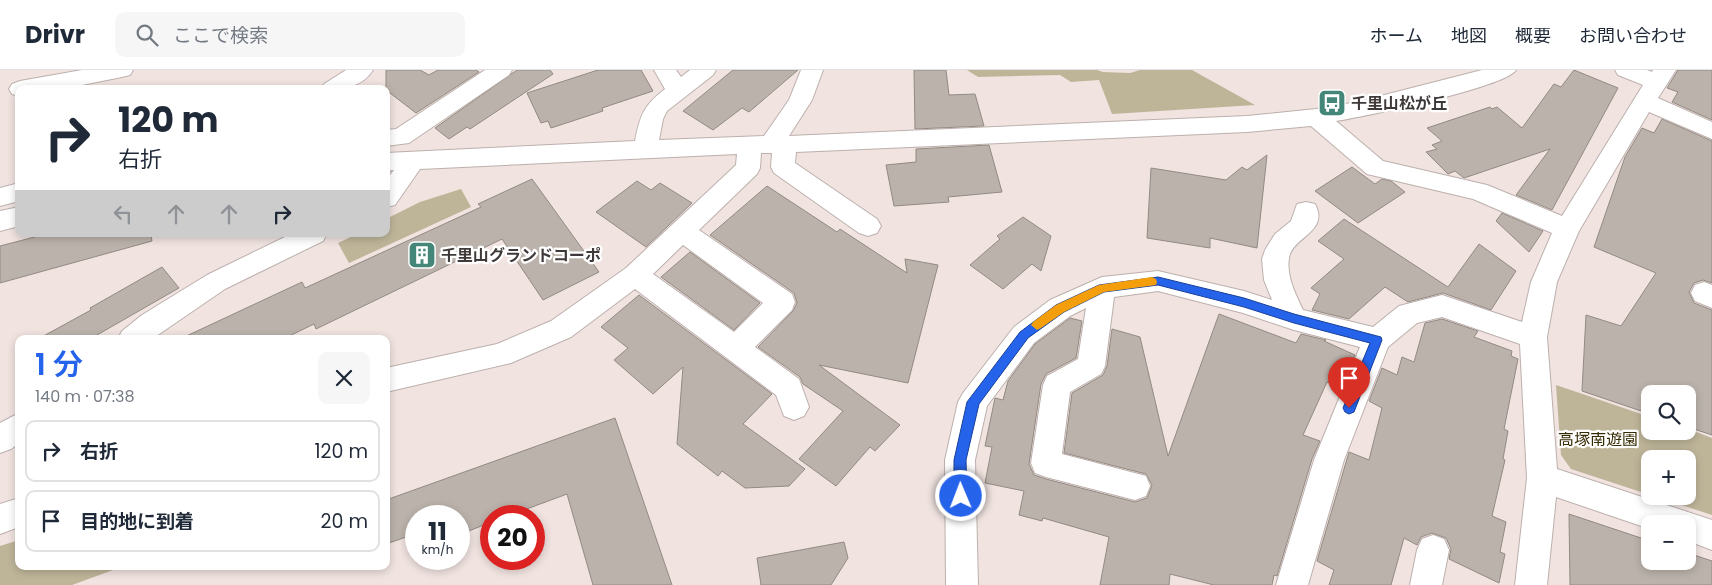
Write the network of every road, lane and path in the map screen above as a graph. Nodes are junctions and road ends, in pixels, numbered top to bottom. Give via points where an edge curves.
1 (122, 70) edge
2 (362, 70) edge
3 (501, 70) edge
4 (665, 70) edge
5 (705, 70) edge
6 (812, 70) edge
7 (1505, 70) edge
8 (1626, 70) edge
9 (1655, 84) edge
10 (33, 85) edge
11 (338, 85) edge
12 (678, 91) junction
13 (1316, 117) junction
14 (1710, 128) edge
15 (390, 138) edge
16 (768, 145) junction
17 (646, 149) junction
18 (412, 161) junction
19 (390, 162) edge
20 (15, 193) edge
21 (390, 193) edge
22 (0, 196) edge
23 (1306, 211) dead end
24 (15, 217) edge
25 (0, 221) edge
26 (868, 226) dead end
27 (1567, 229) junction
28 (681, 230) junction
29 (308, 237) edge
30 (635, 275) junction
31 (1102, 288) junction
32 (1294, 319) junction
33 (137, 335) edge
34 (1533, 337) junction
35 (1377, 340) junction
36 (735, 349) junction
37 (390, 379) edge
38 (794, 407) dead end
39 (15, 429) edge
40 (0, 440) edge
41 (1542, 478) junction
42 (1135, 486) dead end
43 (15, 513) edge
44 (1652, 515) edge
45 (0, 519) edge
46 (1696, 529) edge
47 (1712, 535) edge
48 (962, 585) edge
49 (1292, 585) edge
50 (1531, 585) edge

1 - 10 street
2 - 11 street
3 - 15 street via 401,137
4 - 12 street
5 - 12 street
6 - 16 street via 797,105
7 - 13 street via 1471,82
8 - 9 street
9 - 14 street
9 - 27 street
12 - 17 street via 658,106 651,118
13 - 16 street via 1247,124
13 - 27 street via 1376,168 1478,191
16 - 17 street
16 - 26 street via 783,167 836,191
16 - 28 street
17 - 18 street
18 - 19 street
18 - 21 street
20 - 22 street
23 - 32 street via 1302,226 1282,243 1274,261 1278,284
24 - 25 street
27 - 34 street via 1544,282
28 - 30 street
28 - 36 street via 782,302
29 - 33 street via 216,282
30 - 36 street
30 - 37 street via 562,329 501,355
31 - 32 street via 1158,281 1244,302
31 - 42 street via 1091,366 1057,384 1046,463
31 - 48 street via 1060,308 1024,335 973,402 960,460
32 - 35 street
34 - 35 street via 1442,306 1409,314
34 - 41 street
35 - 49 street via 1329,460
36 - 38 street via 789,388
39 - 40 street
41 - 44 street
41 - 50 street
43 - 45 street
46 - 47 street

